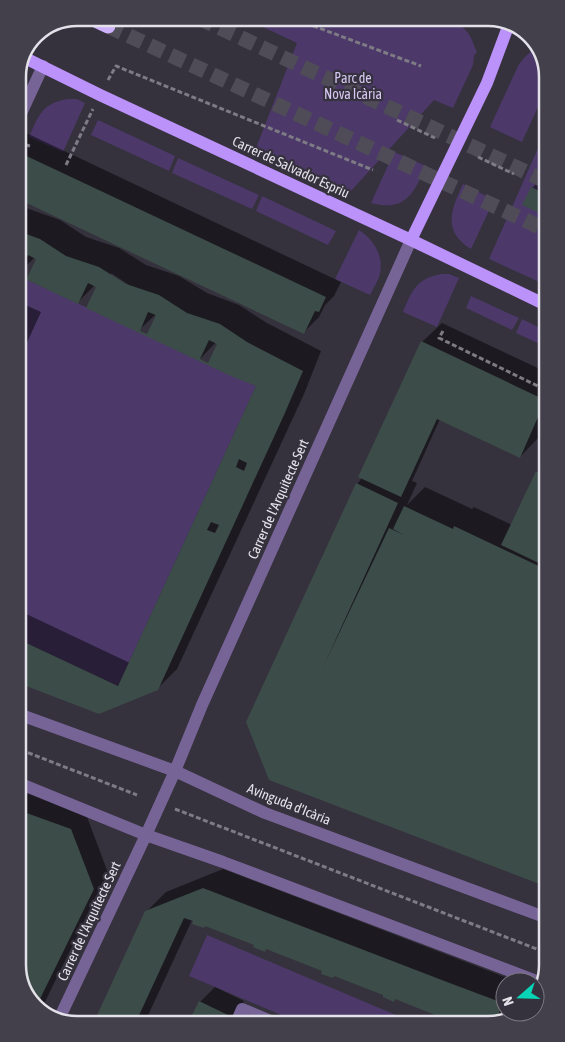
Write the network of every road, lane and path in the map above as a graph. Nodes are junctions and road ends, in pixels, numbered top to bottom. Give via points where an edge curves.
1 (314, 26) edge
2 (507, 31) edge
3 (30, 60) edge
4 (43, 66) junction
5 (421, 66) dead end
6 (106, 83) dead end
7 (26, 103) edge
8 (94, 106) dead end
9 (397, 120) dead end
10 (435, 138) dead end
11 (478, 157) dead end
12 (66, 165) dead end
13 (374, 170) dead end
14 (514, 174) dead end
15 (412, 240) junction
16 (539, 302) edge
17 (443, 332) dead end
18 (539, 387) edge
19 (26, 717) edge
20 (26, 752) edge
21 (174, 771) junction
22 (26, 786) edge
23 (137, 795) dead end
24 (174, 809) dead end
25 (146, 835) junction
26 (539, 915) edge
27 (539, 950) edge
28 (513, 972) edge
29 (62, 1013) edge
30 (239, 1016) edge
31 (252, 1016) edge

1 - 5 path
2 - 15 main road via 487,83
3 - 4 main road, Carrer de Salvador Espriu
4 - 7 street
4 - 15 main road, Carrer de Salvador Espriu
6 - 13 path, Carrer de Salvador Espriu via 116,66
8 - 12 path
9 - 10 path
11 - 14 path
15 - 16 main road, Carrer de Salvador Espriu
15 - 21 street, Carrer de l'Arquitecte Sert
17 - 18 path via 439,338
19 - 21 street, Avinguda d'Icària
20 - 23 path
21 - 25 street, Carrer de l'Arquitecte Sert
21 - 26 street, Avinguda d'Icària via 265,812
22 - 25 street
24 - 27 path
25 - 28 street
25 - 29 street, Carrer de l'Arquitecte Sert
30 - 31 street via 242,1009

